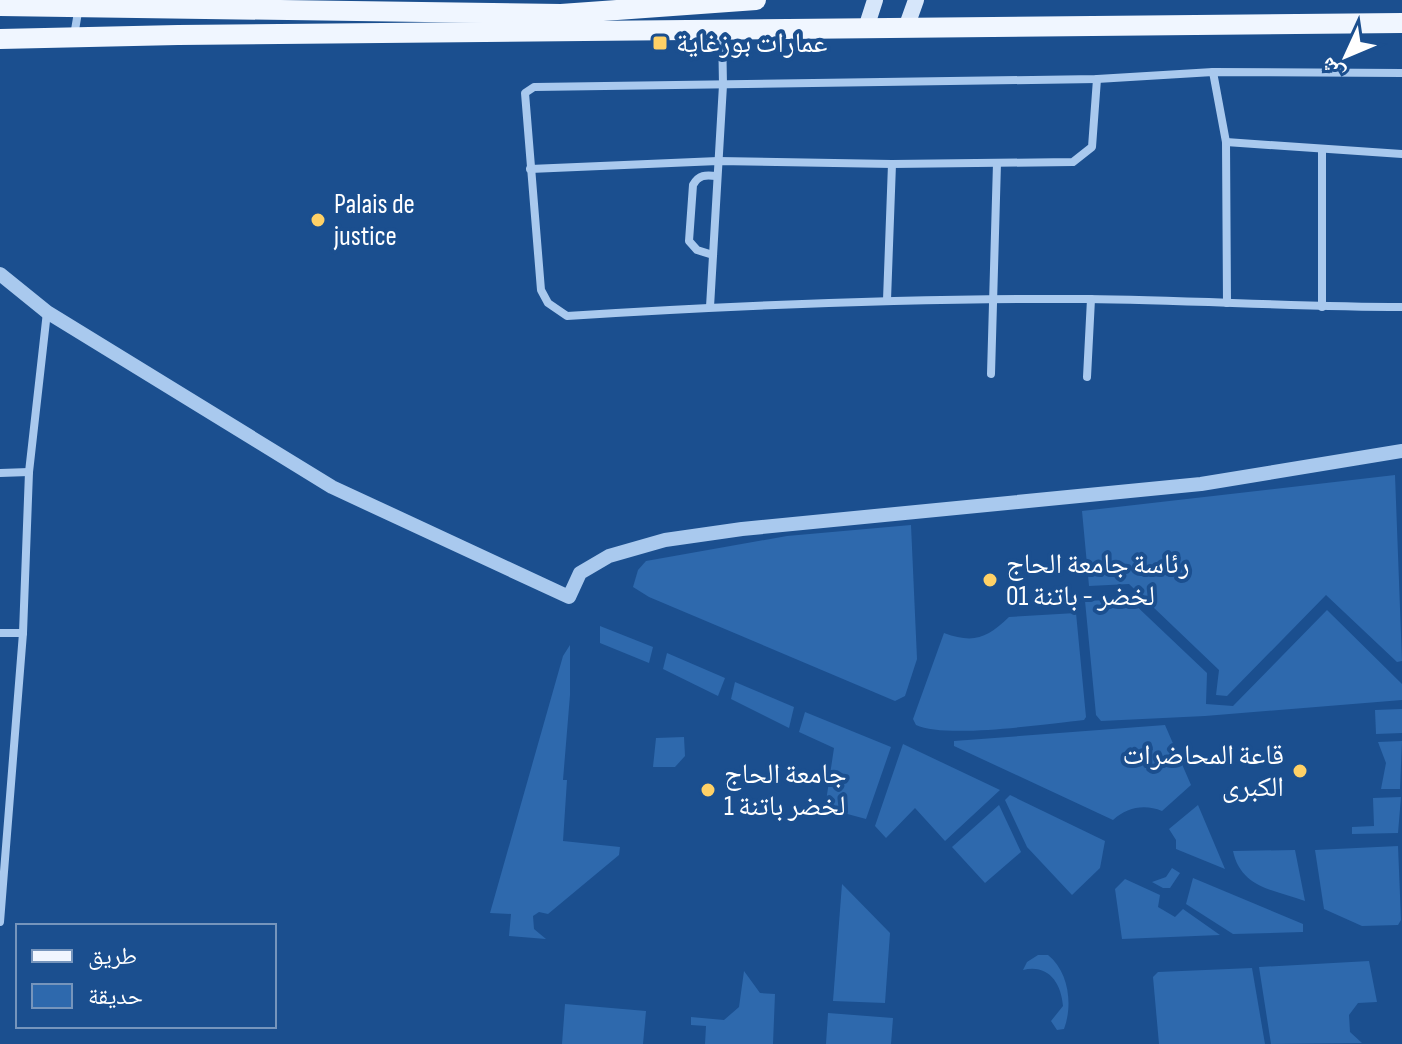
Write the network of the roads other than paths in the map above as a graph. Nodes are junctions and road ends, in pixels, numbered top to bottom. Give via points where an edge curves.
1 (756, 0) edge
2 (875, 0) edge
3 (916, 0) edge
4 (80, 3) edge
5 (0, 6) edge
6 (1402, 23) edge
7 (866, 28) junction
8 (906, 28) junction
9 (722, 30) junction
10 (74, 37) junction
11 (0, 39) edge
12 (1213, 72) junction
13 (1402, 73) edge
14 (1097, 79) junction
15 (723, 85) junction
16 (1226, 142) junction
17 (1322, 149) junction
18 (1402, 154) edge
19 (718, 161) junction
20 (997, 163) junction
21 (892, 164) junction
22 (530, 169) junction
23 (717, 176) junction
24 (713, 255) junction
25 (0, 274) edge
26 (995, 299) junction
27 (1091, 299) junction
28 (887, 300) junction
29 (1227, 303) junction
30 (710, 307) junction
31 (1322, 307) junction
32 (1402, 307) edge
33 (47, 312) junction
34 (991, 374) dead end
35 (1087, 377) dead end
36 (1402, 451) edge
37 (29, 472) junction
38 (0, 473) edge
39 (0, 633) edge
40 (23, 633) junction
41 (4, 799) edge
42 (2, 881) edge
43 (0, 922) edge

1 - 4 main road via 561,14
2 - 7 main road
3 - 8 main road
4 - 5 main road
4 - 10 street
6 - 8 main road
7 - 8 main road
7 - 9 main road
9 - 10 main road
9 - 15 street
10 - 11 main road
12 - 13 street
12 - 14 street
12 - 16 street
14 - 15 street
14 - 20 street via 1092,147 1085,154 1073,162
15 - 19 street
15 - 22 street via 530,88 525,93
16 - 17 street
16 - 29 street
17 - 18 street
17 - 31 street
19 - 21 street
19 - 22 street
19 - 23 street
20 - 21 street
20 - 26 street
21 - 28 street
22 - 30 street via 541,290 556,310 567,316
23 - 24 street
23 - 24 street via 696,178 689,241
24 - 30 street
25 - 33 street
26 - 27 street
26 - 28 street
26 - 34 street
27 - 29 street
27 - 35 street
28 - 30 street
29 - 31 street
31 - 32 street
33 - 36 street via 332,487 569,597 580,573 609,556 665,540 1201,484
33 - 37 street
37 - 38 street
37 - 40 street
39 - 40 street
40 - 41 street
41 - 42 street
42 - 43 street

